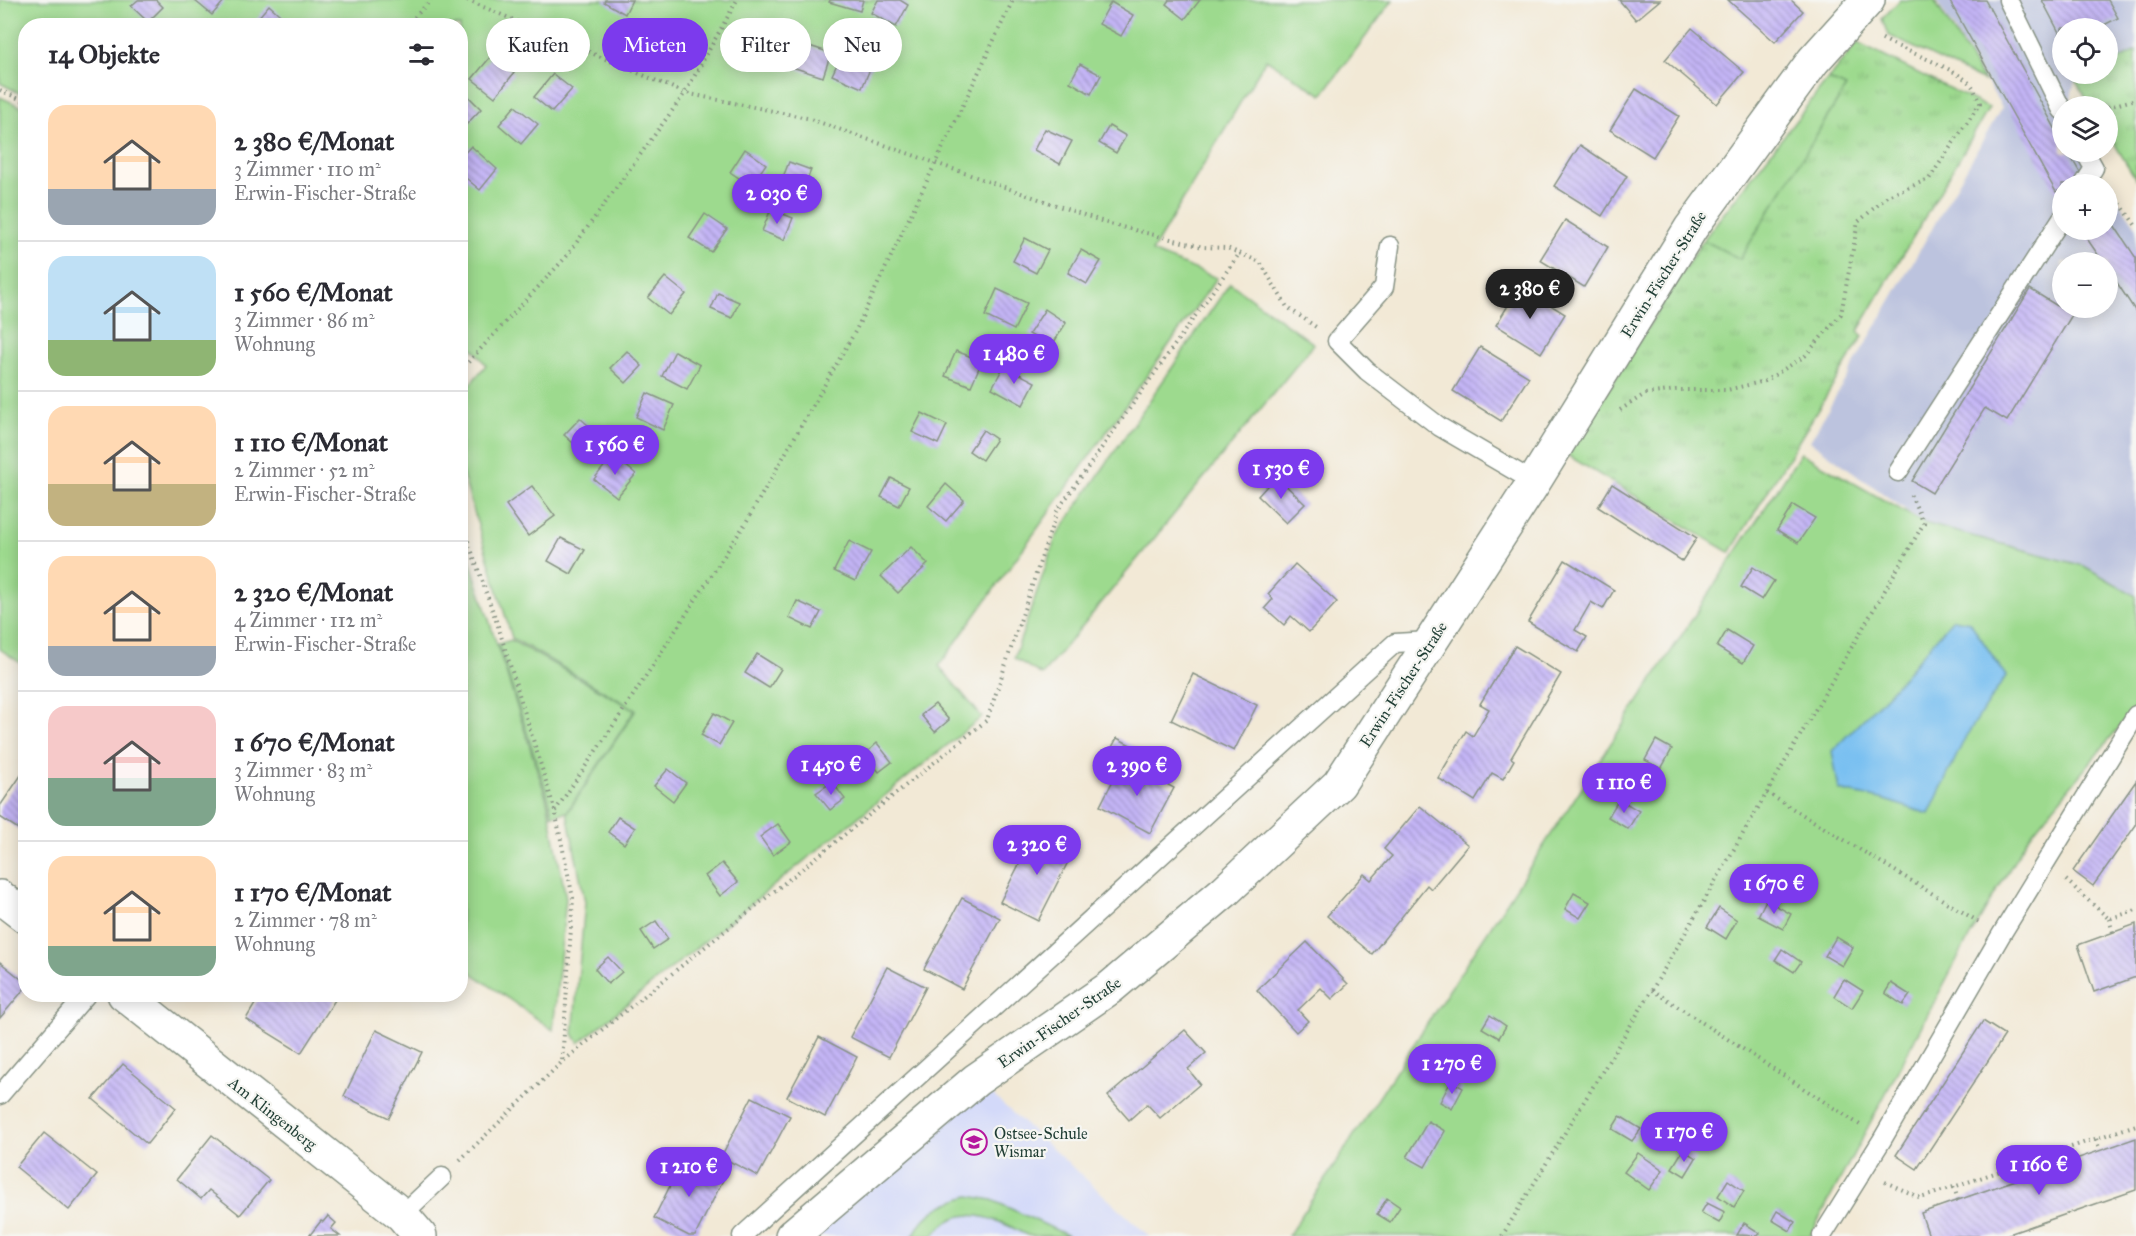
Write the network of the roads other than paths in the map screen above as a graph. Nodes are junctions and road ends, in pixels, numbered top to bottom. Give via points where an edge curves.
1 (2008, 0) edge
2 (1860, 10) edge
3 (2055, 96) edge
4 (2052, 233) edge
5 (1390, 246) dead end
6 (1898, 472) road end
7 (1534, 482) junction
8 (1429, 641) junction
9 (2136, 715) edge
10 (0, 897) edge
11 (18, 911) edge
12 (80, 1002) edge
13 (134, 1002) edge
14 (0, 1095) edge
15 (442, 1177) road end
16 (411, 1226) edge
17 (742, 1236) edge
18 (792, 1236) edge
19 (1822, 1236) edge

1 - 3 lane
2 - 7 street, Erwin-Fischer-Straße via 1813,61 1690,228
4 - 6 lane
5 - 7 lane via 1384,287 1337,341 1366,371 1440,427
7 - 8 street, Erwin-Fischer-Straße
8 - 17 lane via 1395,643
8 - 18 street, Erwin-Fischer-Straße via 1339,784 1233,884 1111,987 976,1080
9 - 19 lane
10 - 11 street
12 - 14 lane
13 - 16 street, Am Klingenberg
15 - 16 lane

